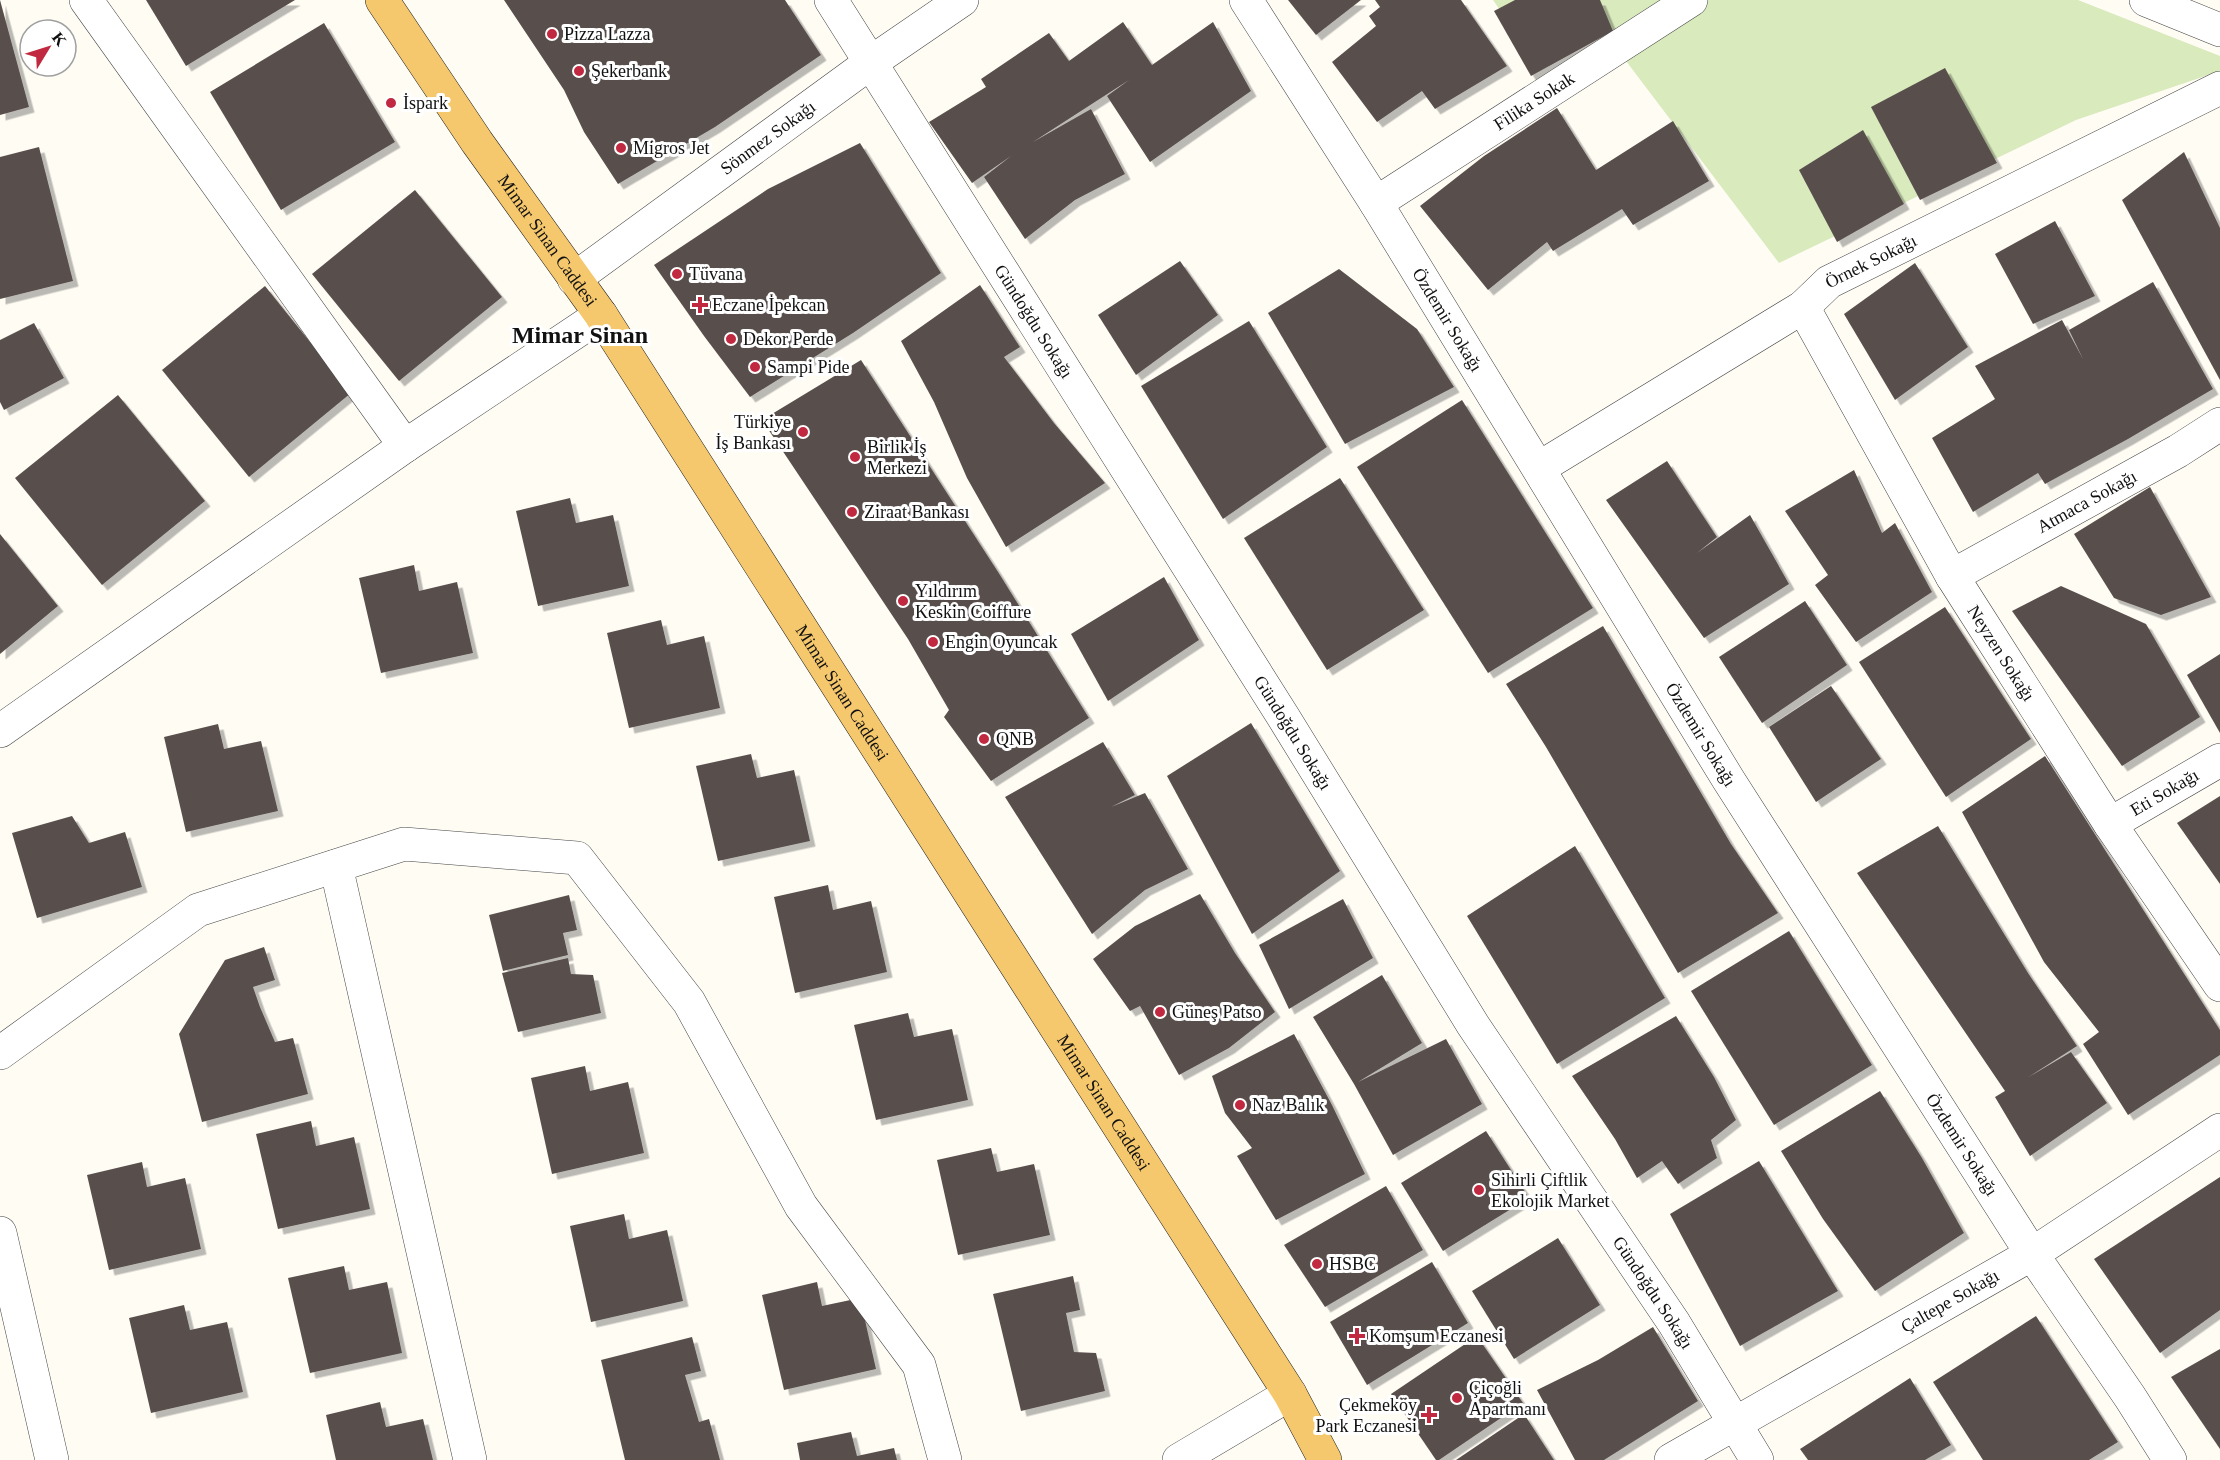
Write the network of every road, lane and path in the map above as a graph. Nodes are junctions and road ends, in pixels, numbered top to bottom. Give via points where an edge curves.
1 (86, 0) edge
2 (382, 0) edge
3 (402, 0) edge
4 (831, 0) edge
5 (962, 0) edge
6 (1246, 0) edge
7 (1691, 0) edge
8 (2146, 0) edge
9 (2220, 30) edge
10 (870, 63) junction
11 (2220, 88) edge
12 (477, 142) junction
13 (1376, 203) junction
14 (574, 279) junction
15 (1803, 307) junction
16 (601, 315) junction
17 (2220, 424) edge
18 (405, 446) junction
19 (1539, 468) junction
20 (1952, 576) junction
21 (0, 731) edge
22 (2220, 760) edge
23 (2110, 824) junction
24 (336, 866) junction
25 (2220, 985) edge
26 (0, 1053) edge
27 (2220, 1130) edge
28 (0, 1233) edge
29 (2032, 1254) junction
30 (1290, 1394) junction
31 (1734, 1422) junction
32 (52, 1460) edge
33 (470, 1460) edge
34 (945, 1460) edge
35 (1179, 1460) edge
36 (1325, 1460) edge
37 (1671, 1460) edge
38 (1757, 1460) edge
39 (2170, 1460) edge

1 - 18 street
2 - 12 main road, Mimar Sinan Caddesi
3 - 12 main road
4 - 10 street, Gündoğdu Sokağı
5 - 10 street, Sönmez Sokağı
6 - 13 street, Özdemir Sokağı
7 - 13 street, Filika Sokak
8 - 9 street
10 - 14 street, Sönmez Sokağı
10 - 31 street, Gündoğdu Sokağı via 1473,1025 1674,1323
11 - 15 street, Örnek Sokağı via 1829,282
12 - 14 main road, Mimar Sinan Caddesi
13 - 19 street, Özdemir Sokağı
14 - 16 main road, Mimar Sinan Caddesi
15 - 19 street, Örnek Sokağı
15 - 20 street, Neyzen Sokağı
16 - 18 street
16 - 30 main road, Mimar Sinan Caddesi
17 - 20 street, Atmaca Sokağı
18 - 21 street
19 - 29 street, Özdemir Sokağı via 1728,778
20 - 23 street, Neyzen Sokağı
22 - 23 street, Eti Sokağı
23 - 25 street, Neyzen Sokağı
24 - 26 street via 198,910
24 - 33 street
24 - 34 street via 404,844 577,858 689,1002 801,1206 919,1365
27 - 29 street, Çaltepe Sokağı
28 - 32 street
29 - 31 street, Çaltepe Sokağı
29 - 39 street, Özdemir Sokağı
30 - 35 street
30 - 36 main road, Mimar Sinan Caddesi
31 - 37 street, Çaltepe Sokağı
31 - 38 street, Gündoğdu Sokağı

